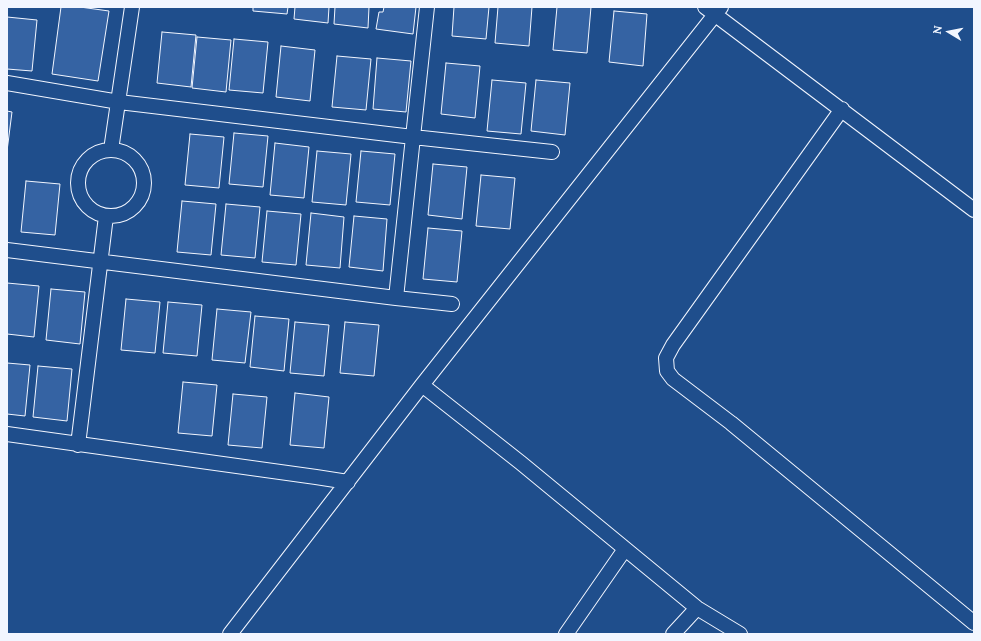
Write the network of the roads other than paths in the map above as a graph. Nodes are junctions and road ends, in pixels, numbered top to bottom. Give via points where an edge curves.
1 (132, 7) edge
2 (427, 7) edge
3 (714, 10) edge
4 (7, 83) edge
5 (119, 102) junction
6 (842, 109) junction
7 (413, 137) junction
8 (111, 150) junction
9 (552, 152) dead end
10 (974, 210) edge
11 (106, 216) junction
12 (7, 250) edge
13 (100, 262) junction
14 (396, 298) junction
15 (452, 304) dead end
16 (422, 385) junction
17 (7, 434) edge
18 (78, 445) junction
19 (348, 482) junction
20 (625, 549) junction
21 (698, 608) junction
22 (974, 623) edge
23 (230, 634) edge
24 (566, 634) edge
25 (673, 634) edge
26 (740, 634) edge

1 - 5 street
2 - 7 street
3 - 6 street
3 - 16 street
4 - 5 street
5 - 7 street
5 - 8 street
6 - 10 street
6 - 22 street via 674,345 666,358 667,371 673,379 731,423
7 - 9 street
7 - 14 street
8 - 11 street via 100,152 90,158 79,178 82,198 88,206
8 - 11 street via 122,152 140,166 144,188 135,206 116,216
11 - 13 street
12 - 13 street
13 - 14 street
13 - 18 street
14 - 15 street
16 - 19 street
16 - 20 street
17 - 18 street
18 - 19 street
19 - 23 street
20 - 21 street
20 - 24 street
21 - 25 street
21 - 26 street

